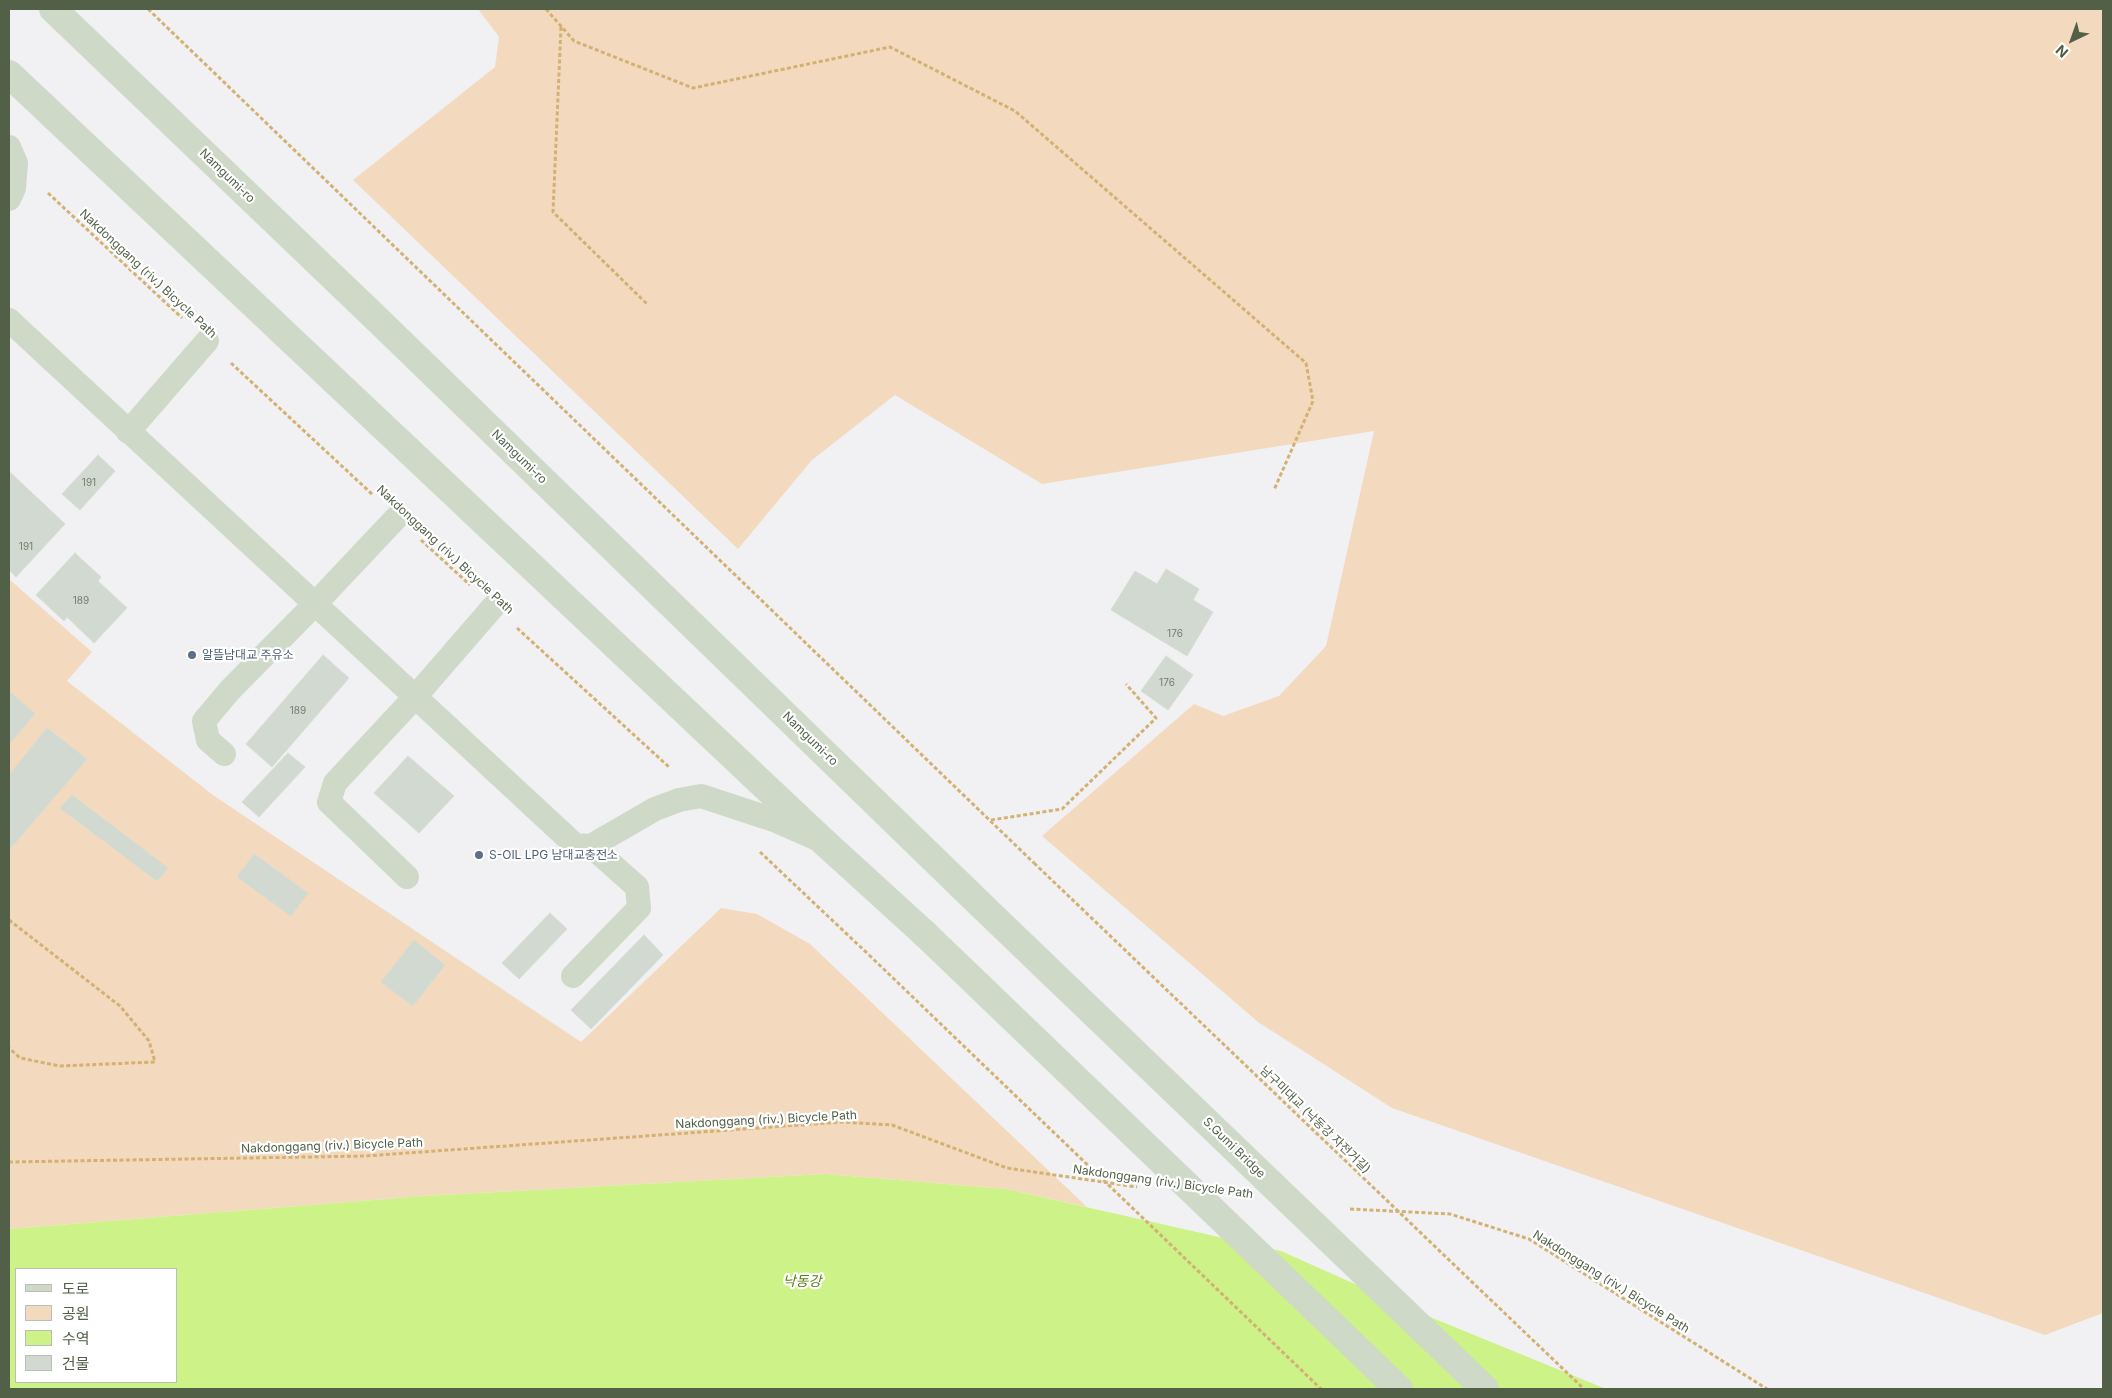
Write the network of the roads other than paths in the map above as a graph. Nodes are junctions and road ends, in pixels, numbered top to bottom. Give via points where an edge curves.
1 (53, 9) edge
2 (9, 74) edge
3 (12, 155) edge
4 (9, 199) edge
5 (9, 320) edge
6 (207, 341) road end
7 (128, 432) junction
8 (397, 517) road end
9 (315, 604) junction
10 (493, 607) road end
11 (415, 697) junction
12 (224, 754) dead end
13 (824, 842) junction
14 (592, 846) junction
15 (407, 876) dead end
16 (983, 907) joint
17 (572, 976) dead end
18 (1399, 1389) edge
19 (1485, 1389) edge

1 - 16 street, Namgumi-ro
2 - 13 street
3 - 4 lane via 14,188
5 - 7 lane
6 - 7 lane
7 - 9 lane
8 - 9 lane
9 - 11 lane
9 - 12 lane via 204,721 208,740
10 - 11 lane
11 - 14 lane via 575,845
11 - 15 lane via 335,783 329,802
13 - 14 lane via 774,820 701,796 655,809
13 - 18 street, bridge via 925,934
14 - 17 lane via 637,887 639,908
16 - 19 street, S.Gumi Bridge, bridge

